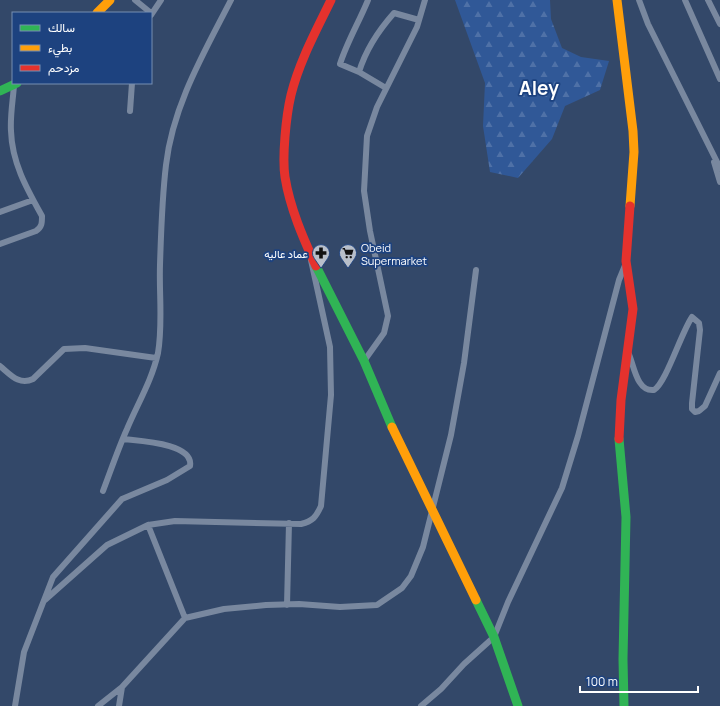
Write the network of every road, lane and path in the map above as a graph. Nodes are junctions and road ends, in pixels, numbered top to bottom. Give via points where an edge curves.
1 (110, 0) edge
2 (135, 0) edge
3 (161, 0) edge
4 (231, 0) edge
5 (331, 0) edge
6 (368, 0) edge
7 (425, 0) edge
8 (617, 0) edge
9 (639, 0) edge
10 (685, 0) edge
11 (708, 0) edge
12 (97, 12) edge
13 (149, 12) edge
14 (152, 13) edge
15 (419, 20) junction
16 (720, 24) edge
17 (359, 72) junction
18 (720, 79) edge
19 (15, 84) edge
20 (132, 84) edge
21 (386, 88) junction
22 (0, 91) edge
23 (130, 111) dead end
24 (713, 156) junction
25 (720, 168) edge
26 (720, 182) edge
27 (33, 200) junction
28 (0, 212) edge
29 (0, 244) edge
30 (308, 249) junction
31 (626, 261) junction
32 (476, 270) dead end
33 (628, 352) junction
34 (156, 358) junction
35 (364, 361) junction
36 (0, 366) edge
37 (720, 373) edge
38 (123, 439) junction
39 (103, 491) dead end
40 (431, 511) junction
41 (289, 523) junction
42 (148, 525) junction
43 (44, 602) junction
44 (287, 605) junction
45 (185, 618) junction
46 (494, 637) junction
47 (122, 687) junction
48 (15, 706) edge
49 (98, 706) edge
50 (119, 706) edge
51 (421, 706) edge
52 (518, 706) edge
53 (624, 706) edge

1 - 12 main road
2 - 13 street
3 - 14 street
4 - 34 street via 182,100 170,141 160,265 160,329
5 - 30 main road via 297,75 287,120 285,176 292,205
6 - 17 street via 340,64
7 - 15 street
8 - 31 main road via 634,152
9 - 24 street via 648,24
10 - 18 street
11 - 16 street
15 - 17 street via 394,13 365,54
15 - 21 street
17 - 21 street
19 - 22 main road
19 - 27 street via 12,148
20 - 23 street
21 - 35 street via 367,136 363,183 388,316 384,333
24 - 25 street
24 - 26 street
27 - 28 street
27 - 29 street via 42,216 40,228
30 - 35 main road
30 - 41 street via 330,347 330,419 321,506 310,522
31 - 33 main road via 633,308
31 - 46 street via 562,488
32 - 40 street via 464,363 451,435
33 - 37 street via 640,384 646,390 654,390 661,383 680,337 692,317 699,323 700,330 692,403 695,412 705,406
33 - 53 main road via 620,400 619,440 626,517
34 - 36 street via 86,348 64,349 26,382 18,380
34 - 38 street via 151,376
35 - 40 main road
38 - 39 street
38 - 43 street via 176,448 187,455 190,466 167,480 122,499 53,577
40 - 44 street via 418,561 411,576 392,597 378,606
40 - 46 main road
41 - 42 street via 175,520
41 - 44 street
42 - 43 street via 107,545
42 - 45 street
43 - 48 street via 24,652
44 - 45 street via 224,609
45 - 47 street
46 - 51 street via 464,664 442,689
46 - 52 main road
47 - 49 street
47 - 50 street

